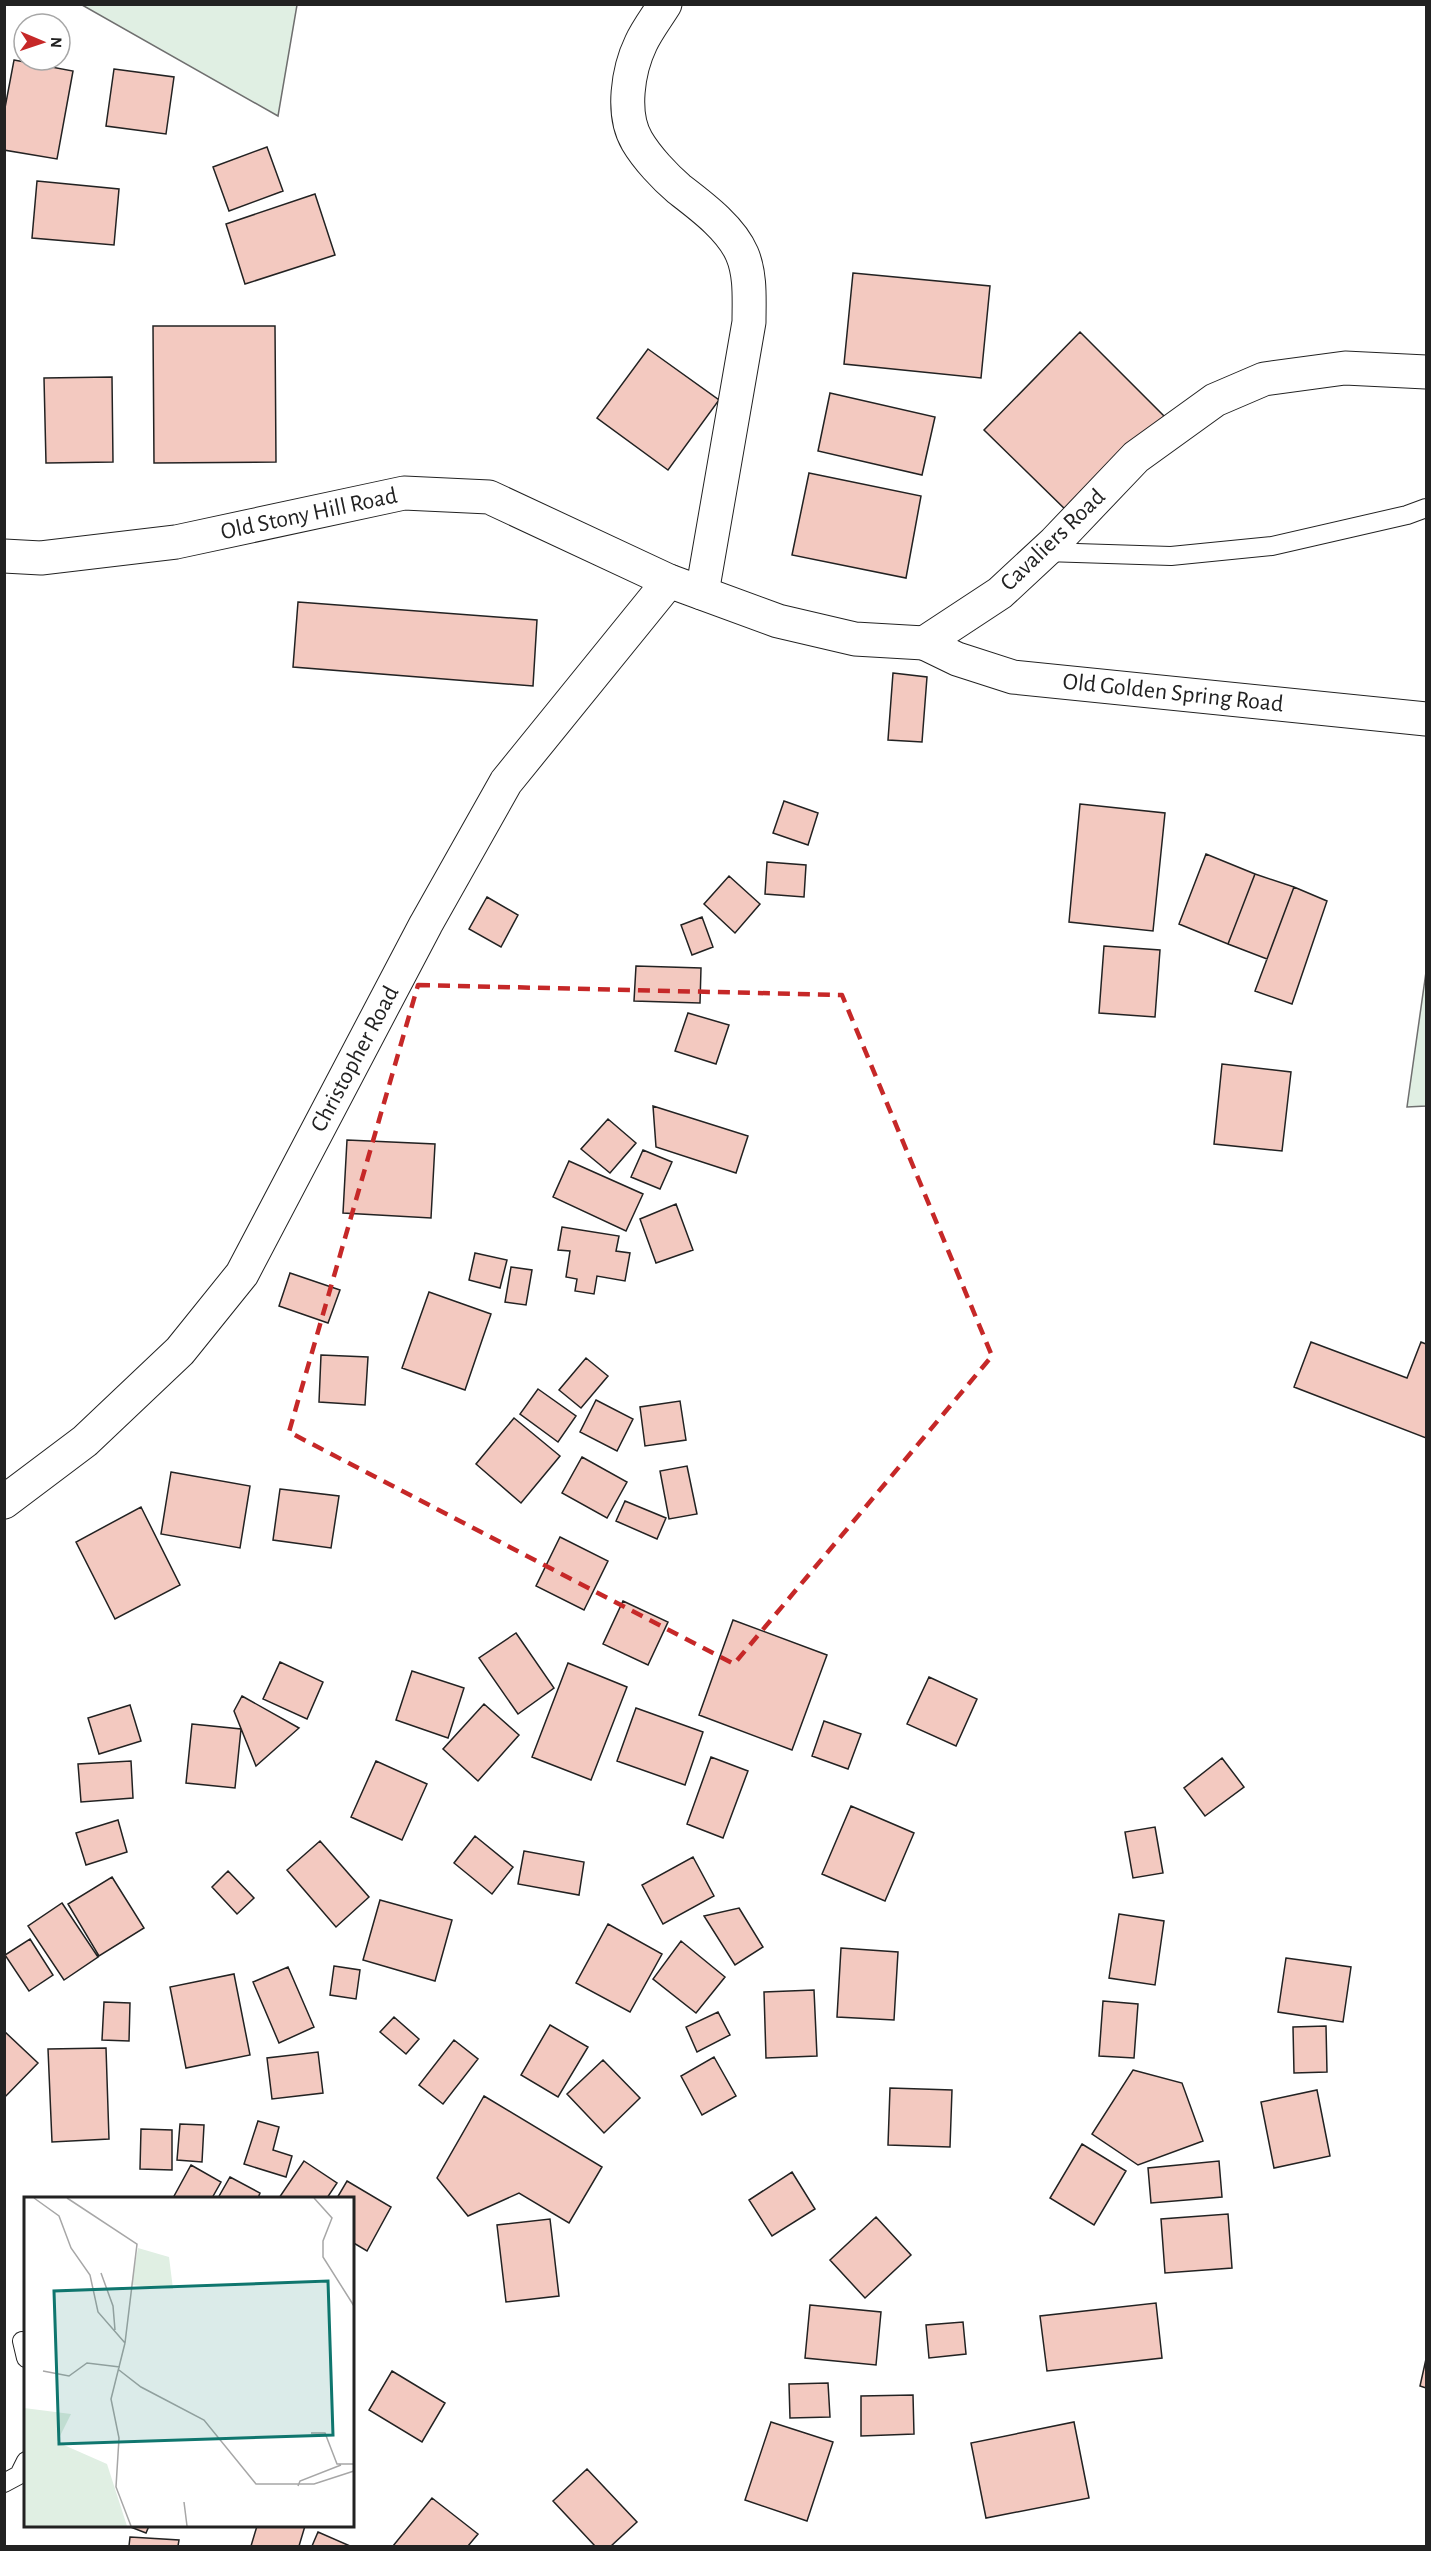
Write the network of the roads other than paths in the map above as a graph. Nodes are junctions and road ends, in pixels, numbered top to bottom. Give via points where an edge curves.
1 (665, 4) edge
2 (1426, 372) edge
3 (1426, 508) edge
4 (1046, 552) junction
5 (4, 556) edge
6 (669, 581) junction
7 (702, 593) junction
8 (924, 643) junction
9 (1426, 719) edge
10 (4, 1502) edge
11 (24, 2465) edge
12 (4, 2483) edge

1 - 7 street via 640,44 630,81 628,112 636,140 664,177 724,228 742,254 749,284 749,322
2 - 4 street, Cavaliers Road via 1345,368 1264,378 1215,400 1136,457
3 - 4 lane via 1272,546 1171,556
4 - 8 street, Cavaliers Road via 1000,593
5 - 6 street, Old Stony Hill Road via 41,558 176,542 404,493 489,497
6 - 7 street
6 - 10 street, Christopher Road via 506,782 426,924 242,1274 180,1351 85,1441
7 - 8 street via 778,621 855,639
8 - 9 street, Old Golden Spring Road via 957,659 1013,677
11 - 12 lane via 19,2475

